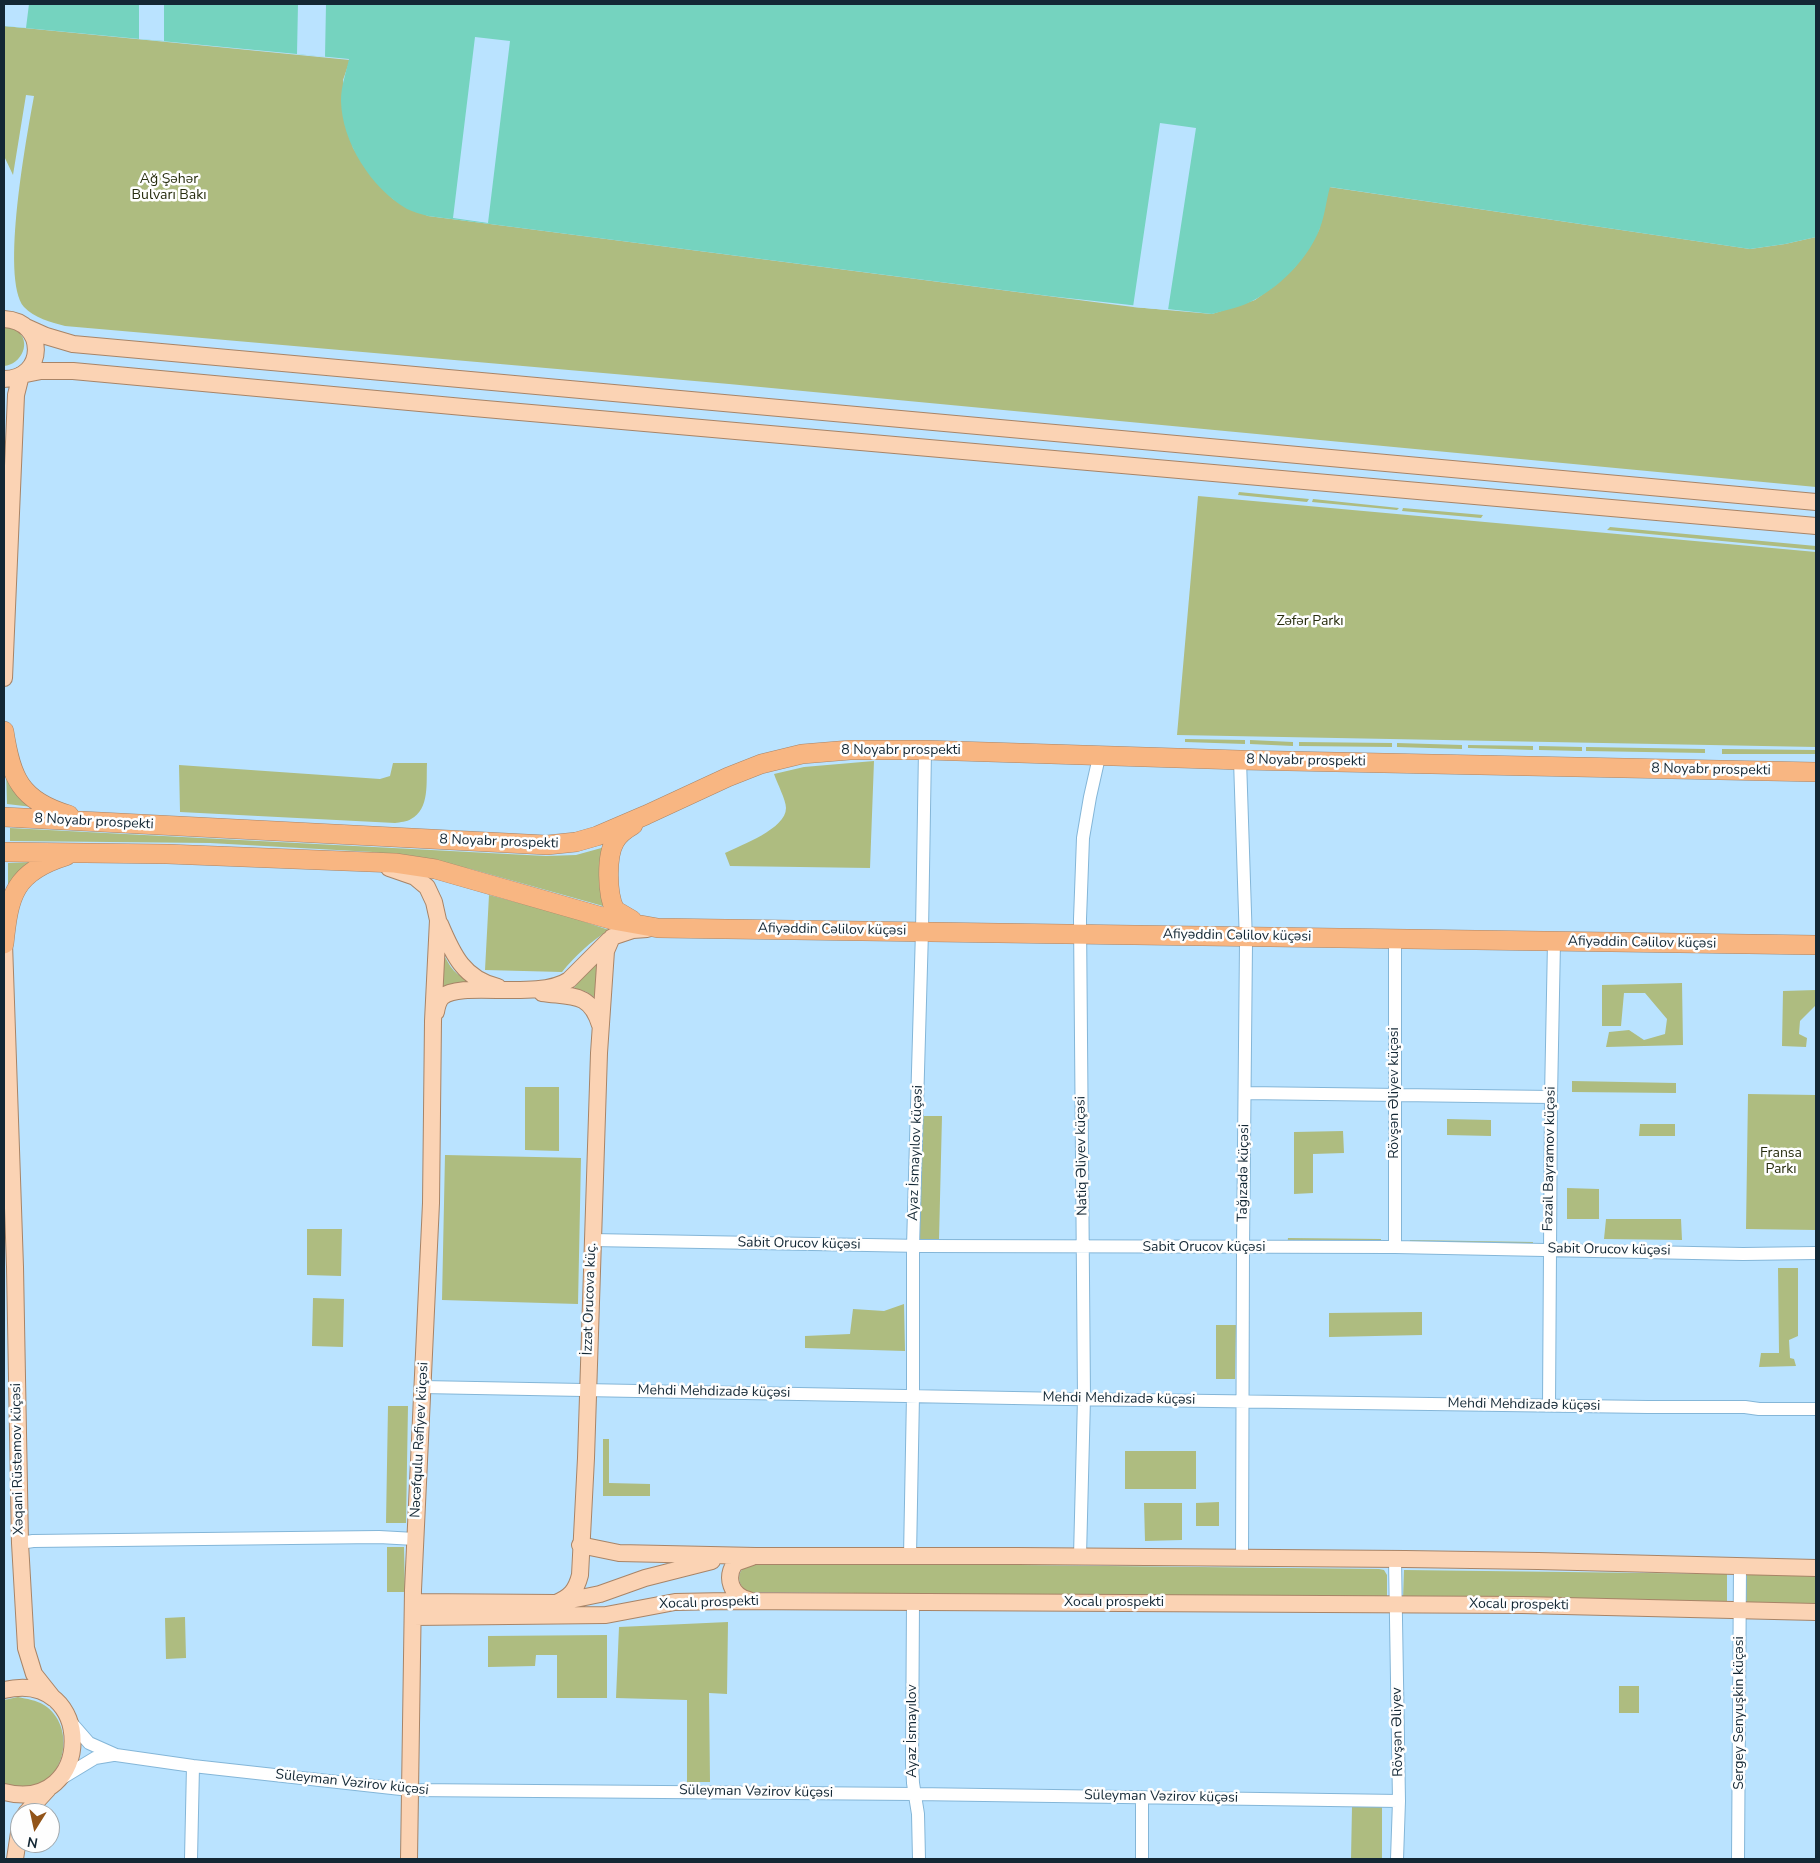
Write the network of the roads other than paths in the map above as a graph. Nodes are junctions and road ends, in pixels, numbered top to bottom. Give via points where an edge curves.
1 (4, 320) edge
2 (26, 327) junction
3 (21, 376) junction
4 (4, 379) edge
5 (1816, 502) edge
6 (1816, 526) edge
7 (4, 678) edge
8 (4, 731) edge
9 (926, 750) junction
10 (1099, 757) junction
11 (1240, 760) junction
12 (1816, 772) edge
13 (646, 815) junction
14 (4, 817) edge
15 (102, 823) junction
16 (4, 852) edge
17 (93, 852) junction
18 (368, 861) junction
19 (438, 920) junction
20 (658, 928) junction
21 (922, 931) junction
22 (1081, 934) junction
23 (1246, 936) junction
24 (612, 937) junction
25 (1395, 938) junction
26 (1554, 942) junction
27 (4, 944) edge
28 (1816, 945) edge
29 (518, 990) junction
30 (433, 1021) junction
31 (601, 1029) junction
32 (1246, 1093) junction
33 (1395, 1095) junction
34 (1551, 1096) junction
35 (4, 1153) edge
36 (12, 1188) junction
37 (592, 1240) junction
38 (913, 1246) junction
39 (1083, 1247) junction
40 (1243, 1248) junction
41 (1395, 1248) junction
42 (1549, 1249) junction
43 (1816, 1253) edge
44 (422, 1388) junction
45 (588, 1390) junction
46 (914, 1395) junction
47 (1084, 1398) junction
48 (1243, 1401) junction
49 (1549, 1405) junction
50 (1816, 1408) edge
51 (415, 1539) junction
52 (20, 1543) junction
53 (580, 1545) junction
54 (756, 1556) junction
55 (910, 1556) junction
56 (1080, 1556) junction
57 (1242, 1559) junction
58 (1395, 1559) junction
59 (1740, 1566) junction
60 (1816, 1568) edge
61 (600, 1594) junction
62 (754, 1601) junction
63 (913, 1602) junction
64 (556, 1604) junction
65 (1396, 1604) junction
66 (644, 1607) junction
67 (413, 1610) junction
68 (1740, 1610) junction
69 (1816, 1612) edge
70 (606, 1615) junction
71 (4, 1690) edge
72 (53, 1698) junction
73 (70, 1720) junction
74 (116, 1755) junction
75 (193, 1766) junction
76 (55, 1782) junction
77 (410, 1790) junction
78 (4, 1792) edge
79 (915, 1794) junction
80 (1142, 1797) junction
81 (1399, 1801) junction
82 (35, 1803) edge
83 (192, 1859) edge
84 (409, 1859) edge
85 (919, 1859) edge
86 (1142, 1859) edge
87 (1397, 1859) edge
88 (1738, 1859) edge

1 - 2 main road via 15,320
2 - 3 main road via 36,343 36,353 34,362
2 - 5 main road via 72,344
3 - 4 main road
3 - 6 main road via 41,371 73,371
3 - 7 main road via 16,395
8 - 15 highway via 16,778 33,798 66,814
9 - 10 highway, 8 Noyabr prospekti
9 - 13 highway, 8 Noyabr prospekti via 875,749 781,758 728,776
9 - 21 street, Ayaz İsmayılov küçəsi
10 - 11 highway, 8 Noyabr prospekti
10 - 22 street, Natiq Əliyev küçəsi via 1083,838
11 - 12 highway, 8 Noyabr prospekti
11 - 23 street
13 - 15 highway, 8 Noyabr prospekti via 581,841 547,845
13 - 20 highway via 614,843 609,894 618,913
14 - 15 highway, 8 Noyabr prospekti
16 - 17 highway, 8 Noyabr prospekti
17 - 18 highway, 8 Noyabr prospekti
17 - 27 highway via 54,860 30,872 22,880 8,910
18 - 19 main road via 421,881 431,894
18 - 20 highway, 8 Noyabr prospekti via 435,869 613,920
19 - 29 main road via 458,960 473,977 496,987
19 - 30 main road, Nəcəfqulu Rəfiyev küçəsi
20 - 21 highway, Afiyəddin Cəlilov küçəsi
20 - 24 main road via 633,930
21 - 22 highway, Afiyəddin Cəlilov küçəsi
21 - 38 street, Ayaz İsmayılov küçəsi
22 - 23 highway, Afiyəddin Cəlilov küçəsi
22 - 39 street, Natiq Əliyev küçəsi
23 - 25 highway, Afiyəddin Cəlilov küçəsi
23 - 32 street, Tağızadə küçəsi
24 - 29 main road via 562,985
24 - 31 main road, İzzət Orucova küç. via 605,959
25 - 26 highway, Afiyəddin Cəlilov küçəsi
25 - 33 street, Rövşən Əliyev küçəsi
26 - 28 highway, Afiyəddin Cəlilov küçəsi
26 - 34 street, Fəzail Bayramov küçəsi
27 - 36 main road, Xəqani Rüstəmov küçəsi
29 - 30 main road via 449,994 438,1002
29 - 31 main road via 586,1001 591,1005
30 - 44 main road, Nəcəfqulu Rəfiyev küçəsi via 432,1180
31 - 37 main road, İzzət Orucova küç.
32 - 33 street
32 - 40 street, Tağızadə küçəsi
33 - 34 street
33 - 41 street, Rövşən Əliyev küçəsi
34 - 42 street, Fəzail Bayramov küçəsi
35 - 36 street
36 - 52 main road, Xəqani Rüstəmov küçəsi
37 - 38 street, Sabit Orucov küçəsi
37 - 45 main road, İzzət Orucova küç.
38 - 39 street, Sabit Orucov küçəsi
38 - 46 street, Ayaz İsmayılov küçəsi
39 - 40 street, Sabit Orucov küçəsi
39 - 47 street, Natiq Əliyev küçəsi
40 - 41 street, Sabit Orucov küçəsi
40 - 48 street, Tağızadə küçəsi
41 - 42 street, Sabit Orucov küçəsi
42 - 43 street, Sabit Orucov küçəsi
42 - 49 street, Fəzail Bayramov küçəsi
44 - 45 street, Mehdi Mehdizadə küçəsi
44 - 51 main road, Nəcəfqulu Rəfiyev küçəsi
45 - 46 street, Mehdi Mehdizadə küçəsi
45 - 53 main road, İzzət Orucova küç.
46 - 47 street, Mehdi Mehdizadə küçəsi
46 - 55 street, Ayaz İsmayılov küçəsi
47 - 48 street, Mehdi Mehdizadə küçəsi
47 - 56 street, Natiq Əliyev küçəsi
48 - 49 street, Mehdi Mehdizadə küçəsi
48 - 57 street, Tağızadə küçəsi
49 - 50 street, Mehdi Mehdizadə küçəsi
51 - 52 street
51 - 67 main road, Nəcəfqulu Rəfiyev küçəsi
52 - 72 main road, Xəqani Rüstəmov küçəsi via 26,1648 34,1674
53 - 54 main road via 619,1553
53 - 61 main road via 587,1572
53 - 64 main road, İzzət Orucova küç. via 578,1584 568,1598
54 - 55 main road
54 - 61 main road via 696,1564
54 - 62 main road via 735,1563 730,1576 735,1594
55 - 56 main road
56 - 57 main road
57 - 58 main road
58 - 59 main road
58 - 65 street, Rövşən Əliyev
59 - 60 main road
59 - 68 street, Sergey Senyuşkin küçəsi
61 - 64 main road
61 - 66 main road via 618,1604
61 - 70 main road
62 - 63 main road, Xocalı prospekti
62 - 66 main road, Xocalı prospekti via 684,1602
63 - 65 main road, Xocalı prospekti
63 - 79 street, Ayaz İsmayılov via 912,1764
64 - 67 main road
65 - 68 main road, Xocalı prospekti
65 - 81 street, Rövşən Əliyev
66 - 70 main road, Xocalı prospekti
67 - 70 main road, Xocalı prospekti
67 - 77 main road, Nəcəfqulu Rəfiyev küçəsi
68 - 69 main road, Xocalı prospekti
68 - 88 street, Sergey Senyuşkin küçəsi
71 - 72 main road via 29,1688
72 - 73 main road, Xəqani Rüstəmov küçəsi
73 - 74 street via 89,1743
73 - 76 main road via 74,1738 72,1756
74 - 75 street, Süleyman Vəzirov küçəsi
74 - 76 street via 95,1758
75 - 77 street, Süleyman Vəzirov küçəsi
75 - 83 street
76 - 78 main road via 31,1793
76 - 82 main road
77 - 79 street, Süleyman Vəzirov küçəsi
77 - 84 main road, Nəcəfqulu Rəfiyev küçəsi
79 - 80 street, Süleyman Vəzirov küçəsi
79 - 85 street, Ayaz İsmayılov
80 - 81 street, Süleyman Vəzirov küçəsi
80 - 86 street
81 - 87 street, Rövşən Əliyev

